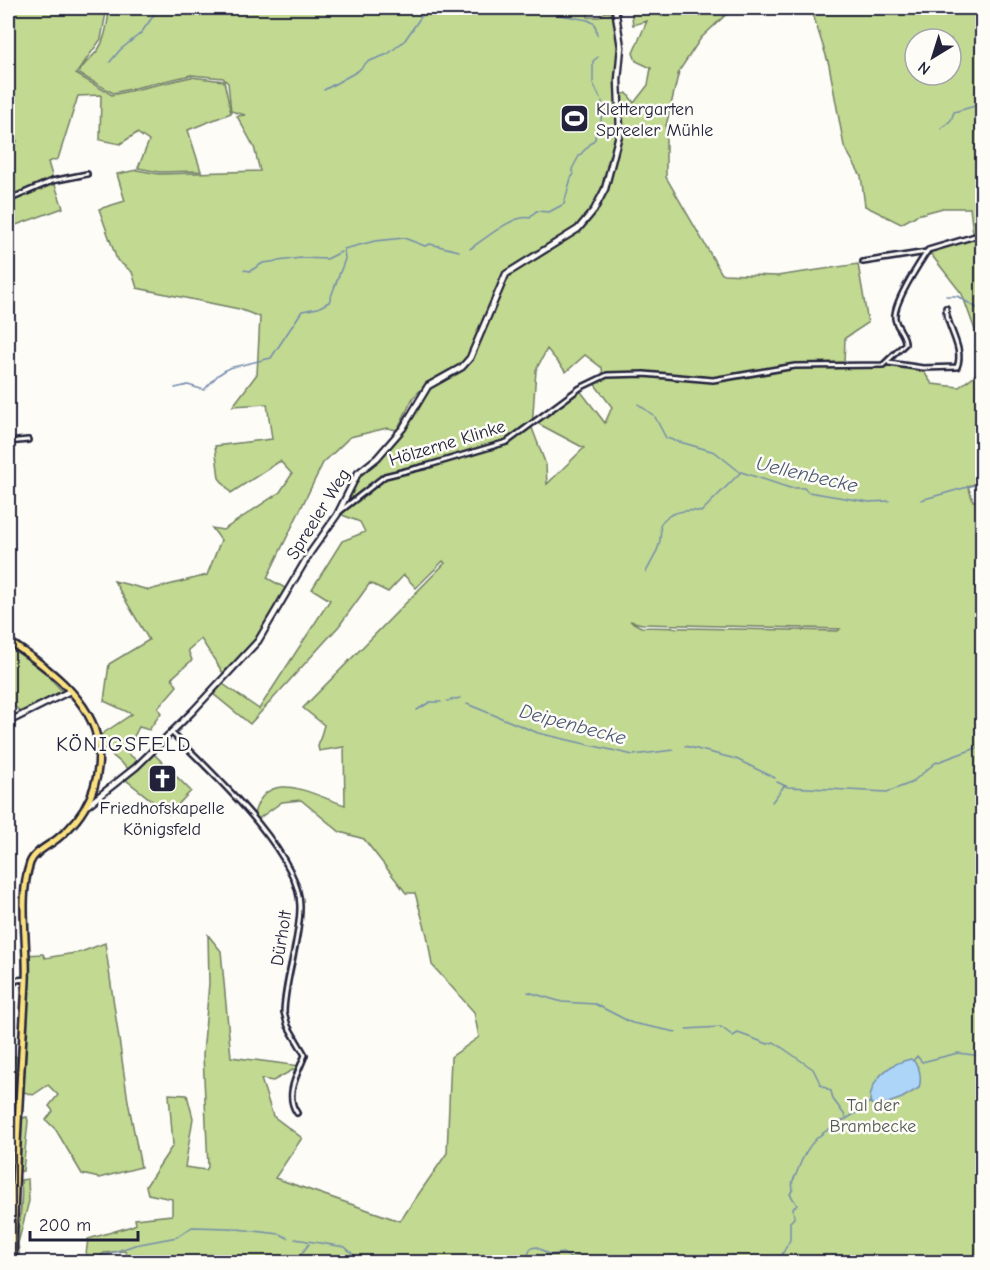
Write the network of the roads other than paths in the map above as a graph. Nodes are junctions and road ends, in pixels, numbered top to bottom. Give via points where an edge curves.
1 (615, 8) edge
2 (87, 174) dead end
3 (8, 200) edge
4 (982, 234) edge
5 (927, 252) junction
6 (862, 261) dead end
7 (946, 308) dead end
8 (887, 363) junction
9 (28, 440) dead end
10 (8, 442) edge
11 (339, 512) junction
12 (8, 641) edge
13 (70, 692) junction
14 (8, 722) edge
15 (171, 732) junction
16 (88, 805) junction
17 (26, 979) junction
18 (8, 988) edge
19 (297, 1113) dead end
20 (13, 1263) edge

1 - 11 street, Spreeler Weg via 621,47 621,131 599,201 571,235 506,274 470,358 426,388 400,432 355,478
2 - 3 street via 52,181
4 - 5 street
5 - 6 street
5 - 8 street via 897,306 896,321 905,344
7 - 8 street, Hölzerne Klinke via 946,320 959,356 956,368
8 - 11 street, Hölzerne Klinke via 878,367 795,366 713,381 607,375 580,387 507,442 382,477
9 - 10 street
11 - 15 street, Spreeler Weg via 310,552 258,641
12 - 13 main road via 49,669
13 - 14 street
13 - 16 main road via 90,720 98,744 96,781
15 - 16 street, Spreeler Weg via 124,779
15 - 19 street, Dürholt via 257,822 283,859 298,890 300,917 284,1012 305,1055 292,1090
16 - 17 main road via 79,818 32,859 24,933
17 - 18 street via 19,979
17 - 20 main road

